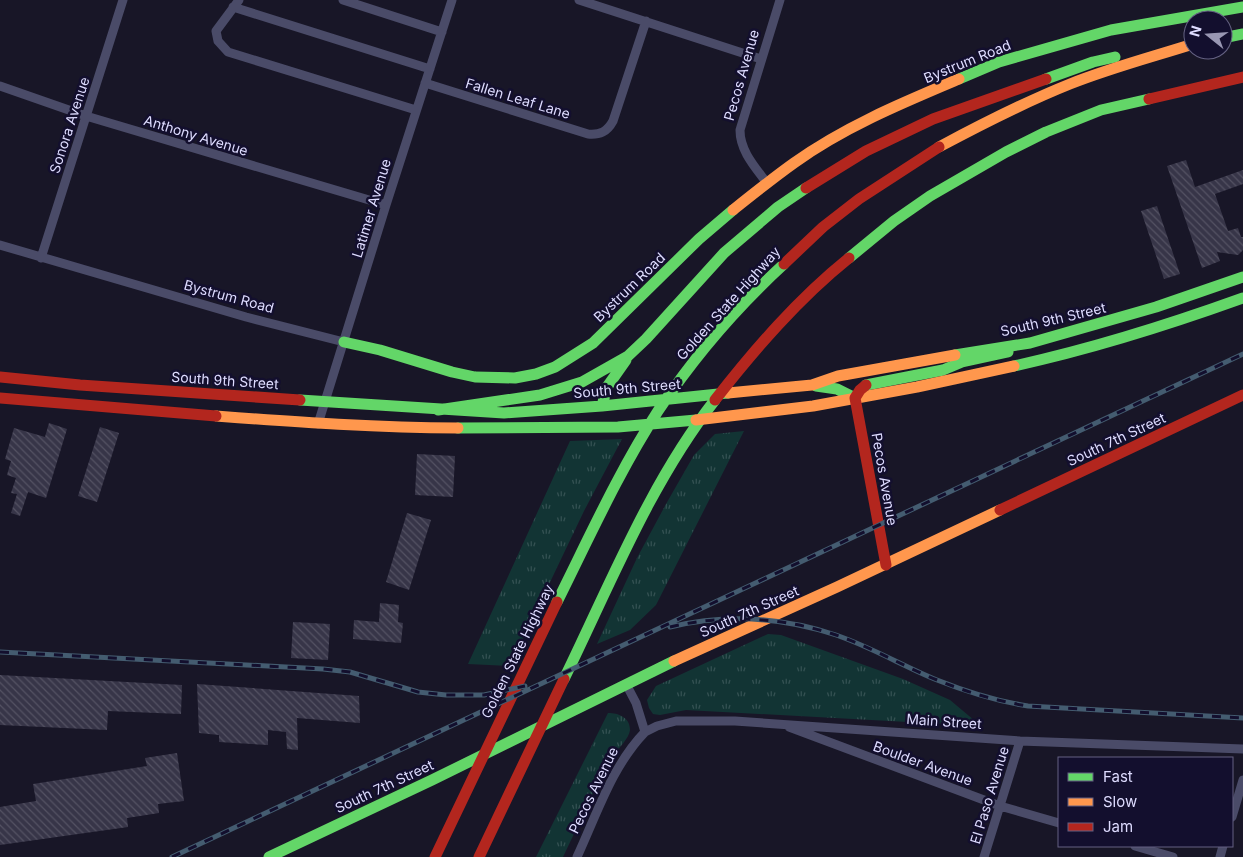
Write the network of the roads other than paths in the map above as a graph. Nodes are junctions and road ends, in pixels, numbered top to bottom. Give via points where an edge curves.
1 (123, 0) edge
2 (343, 0) edge
3 (452, 0) edge
4 (579, 0) edge
5 (780, 0) edge
6 (236, 4) edge
7 (1243, 8) edge
8 (646, 21) junction
9 (442, 32) junction
10 (1183, 45) edge
11 (1183, 47) edge
12 (761, 60) junction
13 (430, 69) junction
14 (1243, 77) edge
15 (425, 84) junction
16 (0, 86) edge
17 (1243, 86) edge
18 (1172, 92) junction
19 (416, 110) junction
20 (86, 116) junction
21 (767, 183) junction
22 (386, 206) junction
23 (0, 245) edge
24 (41, 258) junction
25 (1243, 277) edge
26 (1243, 298) edge
27 (1176, 301) junction
28 (1181, 320) junction
29 (344, 342) junction
30 (1030, 343) junction
31 (628, 356) junction
32 (0, 377) edge
33 (812, 385) junction
34 (1243, 395) edge
35 (0, 398) edge
36 (855, 398) junction
37 (326, 402) junction
38 (602, 406) junction
39 (438, 410) junction
40 (318, 424) junction
41 (618, 427) junction
42 (886, 564) junction
43 (626, 684) junction
44 (779, 723) junction
45 (645, 732) junction
46 (1020, 741) junction
47 (1243, 749) edge
48 (1243, 780) edge
49 (1000, 806) junction
50 (1233, 814) edge
51 (1058, 823) edge
52 (1138, 847) edge
53 (269, 857) edge
54 (434, 857) edge
55 (479, 857) edge
56 (577, 857) edge
57 (984, 857) edge
58 (1173, 857) edge

1 - 20 street, Sonora Avenue
2 - 9 street
3 - 9 street, Latimer Avenue
4 - 8 street
5 - 12 street, Pecos Avenue
6 - 13 street
6 - 19 street via 216,31 218,42 228,52
7 - 21 main road, Bystrum Road via 1111,30 999,62 851,128
8 - 12 street
8 - 15 street, Fallen Leaf Lane via 609,128 596,134
9 - 13 street, Latimer Avenue
10 - 31 main road via 1093,62 958,110 866,151 805,188 750,230 708,269
11 - 54 main road, Golden State Highway via 1069,84 935,149 823,227 757,289 689,367 629,459
12 - 21 street, Pecos Avenue via 740,130 740,141
13 - 15 street, Latimer Avenue
14 - 18 main road
15 - 19 street, Latimer Avenue
16 - 20 street, Anthony Avenue
17 - 18 main road
18 - 55 main road via 1101,110 1006,152 930,196 859,248 794,308 711,405 677,455 642,517
19 - 22 street, Latimer Avenue
20 - 22 street, Anthony Avenue
20 - 24 street, Sonora Avenue
21 - 29 main road, Bystrum Road via 699,239 593,342 572,357 536,374 515,378 475,377
22 - 29 street, Latimer Avenue
23 - 24 street, Bystrum Road
24 - 29 street, Bystrum Road
25 - 27 main road, South 9th Street
26 - 28 main road
27 - 28 main road
27 - 30 main road, South 9th Street
28 - 36 main road via 1041,360
29 - 37 street, Latimer Avenue
30 - 33 main road, South 9th Street via 838,376
30 - 36 main road via 943,370 866,385
31 - 38 main road via 619,373 606,386
31 - 39 main road via 582,382 561,389
32 - 37 main road, South 9th Street
33 - 36 main road via 834,387
33 - 38 main road, South 9th Street
34 - 42 main road, South 7th Street
35 - 40 main road
36 - 41 main road via 719,418
36 - 42 main road, Pecos Avenue
37 - 39 main road, South 9th Street
37 - 40 street, Latimer Avenue
38 - 39 main road, South 9th Street via 504,413
38 - 41 main road via 610,422
40 - 41 main road via 412,428
42 - 43 main road, South 7th Street
43 - 45 street
43 - 53 main road, South 7th Street
44 - 45 street, Main Street via 676,722
44 - 46 street, Main Street
44 - 49 street, Boulder Avenue
45 - 56 street, Pecos Avenue via 621,761
46 - 47 street, Main Street
46 - 49 street, El Paso Avenue
48 - 50 street
49 - 51 street, Boulder Avenue
49 - 57 street, El Paso Avenue
52 - 58 street

